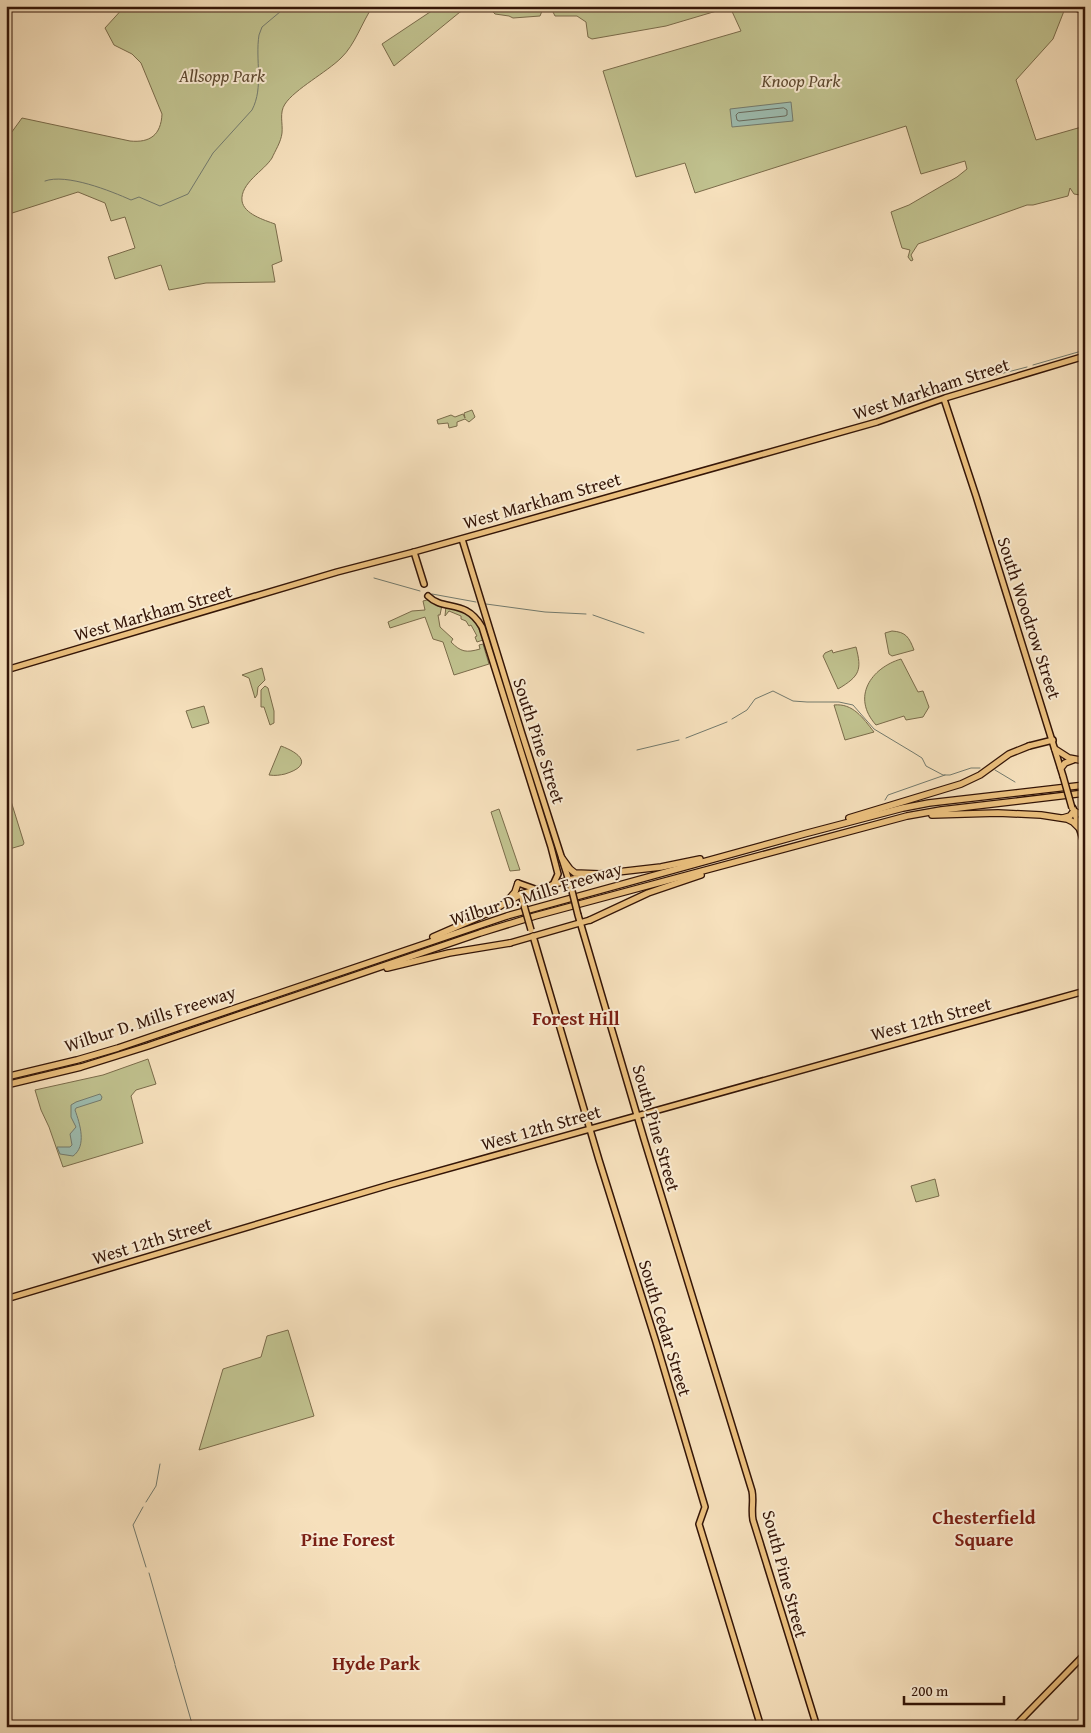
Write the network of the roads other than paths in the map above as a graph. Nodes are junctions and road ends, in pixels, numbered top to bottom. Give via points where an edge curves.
1 (1070, 6) edge
2 (1085, 12) edge
3 (1085, 356) edge
4 (944, 399) junction
5 (462, 538) junction
6 (414, 552) junction
7 (424, 584) dead end
8 (428, 596) dead end
9 (6, 670) edge
10 (1053, 740) junction
11 (1029, 746) joint
12 (1055, 749) junction
13 (1075, 760) junction
14 (1085, 761) edge
15 (1061, 768) junction
16 (1085, 785) edge
17 (1085, 793) edge
18 (1073, 809) junction
19 (1085, 814) edge
20 (1062, 818) junction
21 (1085, 818) edge
22 (895, 819) junction
23 (1079, 828) junction
24 (804, 834) junction
25 (1085, 846) edge
26 (732, 854) junction
27 (764, 854) junction
28 (562, 858) junction
29 (600, 874) junction
30 (518, 883) joint
31 (570, 883) junction
32 (553, 885) junction
33 (538, 889) junction
34 (520, 894) junction
35 (504, 904) junction
36 (590, 920) joint
37 (581, 923) junction
38 (532, 933) junction
39 (510, 943) joint
40 (379, 958) junction
41 (353, 976) junction
42 (1085, 991) edge
43 (6, 1077) edge
44 (6, 1085) edge
45 (638, 1115) junction
46 (590, 1128) junction
47 (6, 1299) edge
48 (1085, 1654) edge
49 (761, 1727) edge
50 (817, 1727) edge
51 (1014, 1727) edge

1 - 2 main road
3 - 4 main road, West Markham Street
4 - 5 main road, West Markham Street via 883,420
4 - 10 main road, South Woodrow Street
5 - 6 main road, West Markham Street
5 - 28 main road, South Pine Street
6 - 7 main road
6 - 9 main road, West Markham Street
8 - 32 main road via 462,608 482,627 552,847 558,874
10 - 11 main road
10 - 12 main road, South Woodrow Street
11 - 24 highway via 1009,754 961,784
12 - 13 highway
12 - 15 main road, South Woodrow Street
13 - 14 highway
13 - 15 highway
15 - 18 main road, South Woodrow Street, bridge
16 - 24 highway, Wilbur D. Mills Freeway via 928,803
17 - 22 highway, Wilbur D. Mills Freeway via 941,810
18 - 19 highway
18 - 20 highway via 1070,816
18 - 23 main road, South Woodrow Street
20 - 22 highway via 998,813
20 - 23 highway
21 - 23 highway
22 - 27 highway, Wilbur D. Mills Freeway
23 - 25 main road, South Woodrow Street
24 - 26 highway, Wilbur D. Mills Freeway
26 - 29 highway
26 - 40 highway, Wilbur D. Mills Freeway via 526,910
27 - 36 highway via 656,890
27 - 41 highway, Wilbur D. Mills Freeway via 535,916
28 - 29 highway via 575,873
28 - 31 main road, South Pine Street
29 - 31 highway
30 - 33 main road
30 - 35 highway
31 - 32 main road
31 - 37 main road, South Pine Street, bridge
32 - 33 main road
33 - 34 main road
34 - 35 highway
34 - 38 main road, South Cedar Street, bridge
35 - 40 highway via 471,922
36 - 37 main road
37 - 38 main road
37 - 45 main road, South Pine Street
38 - 39 main road
38 - 46 main road, South Cedar Street
39 - 41 highway via 448,953
40 - 43 highway, Wilbur D. Mills Freeway via 112,1050
41 - 44 highway, Wilbur D. Mills Freeway via 90,1064
42 - 45 main road, West 12th Street
45 - 46 main road, West 12th Street
45 - 50 main road, South Pine Street via 752,1491 753,1520
46 - 47 main road, West 12th Street
46 - 49 main road, South Cedar Street via 705,1507 701,1531
48 - 51 main road

